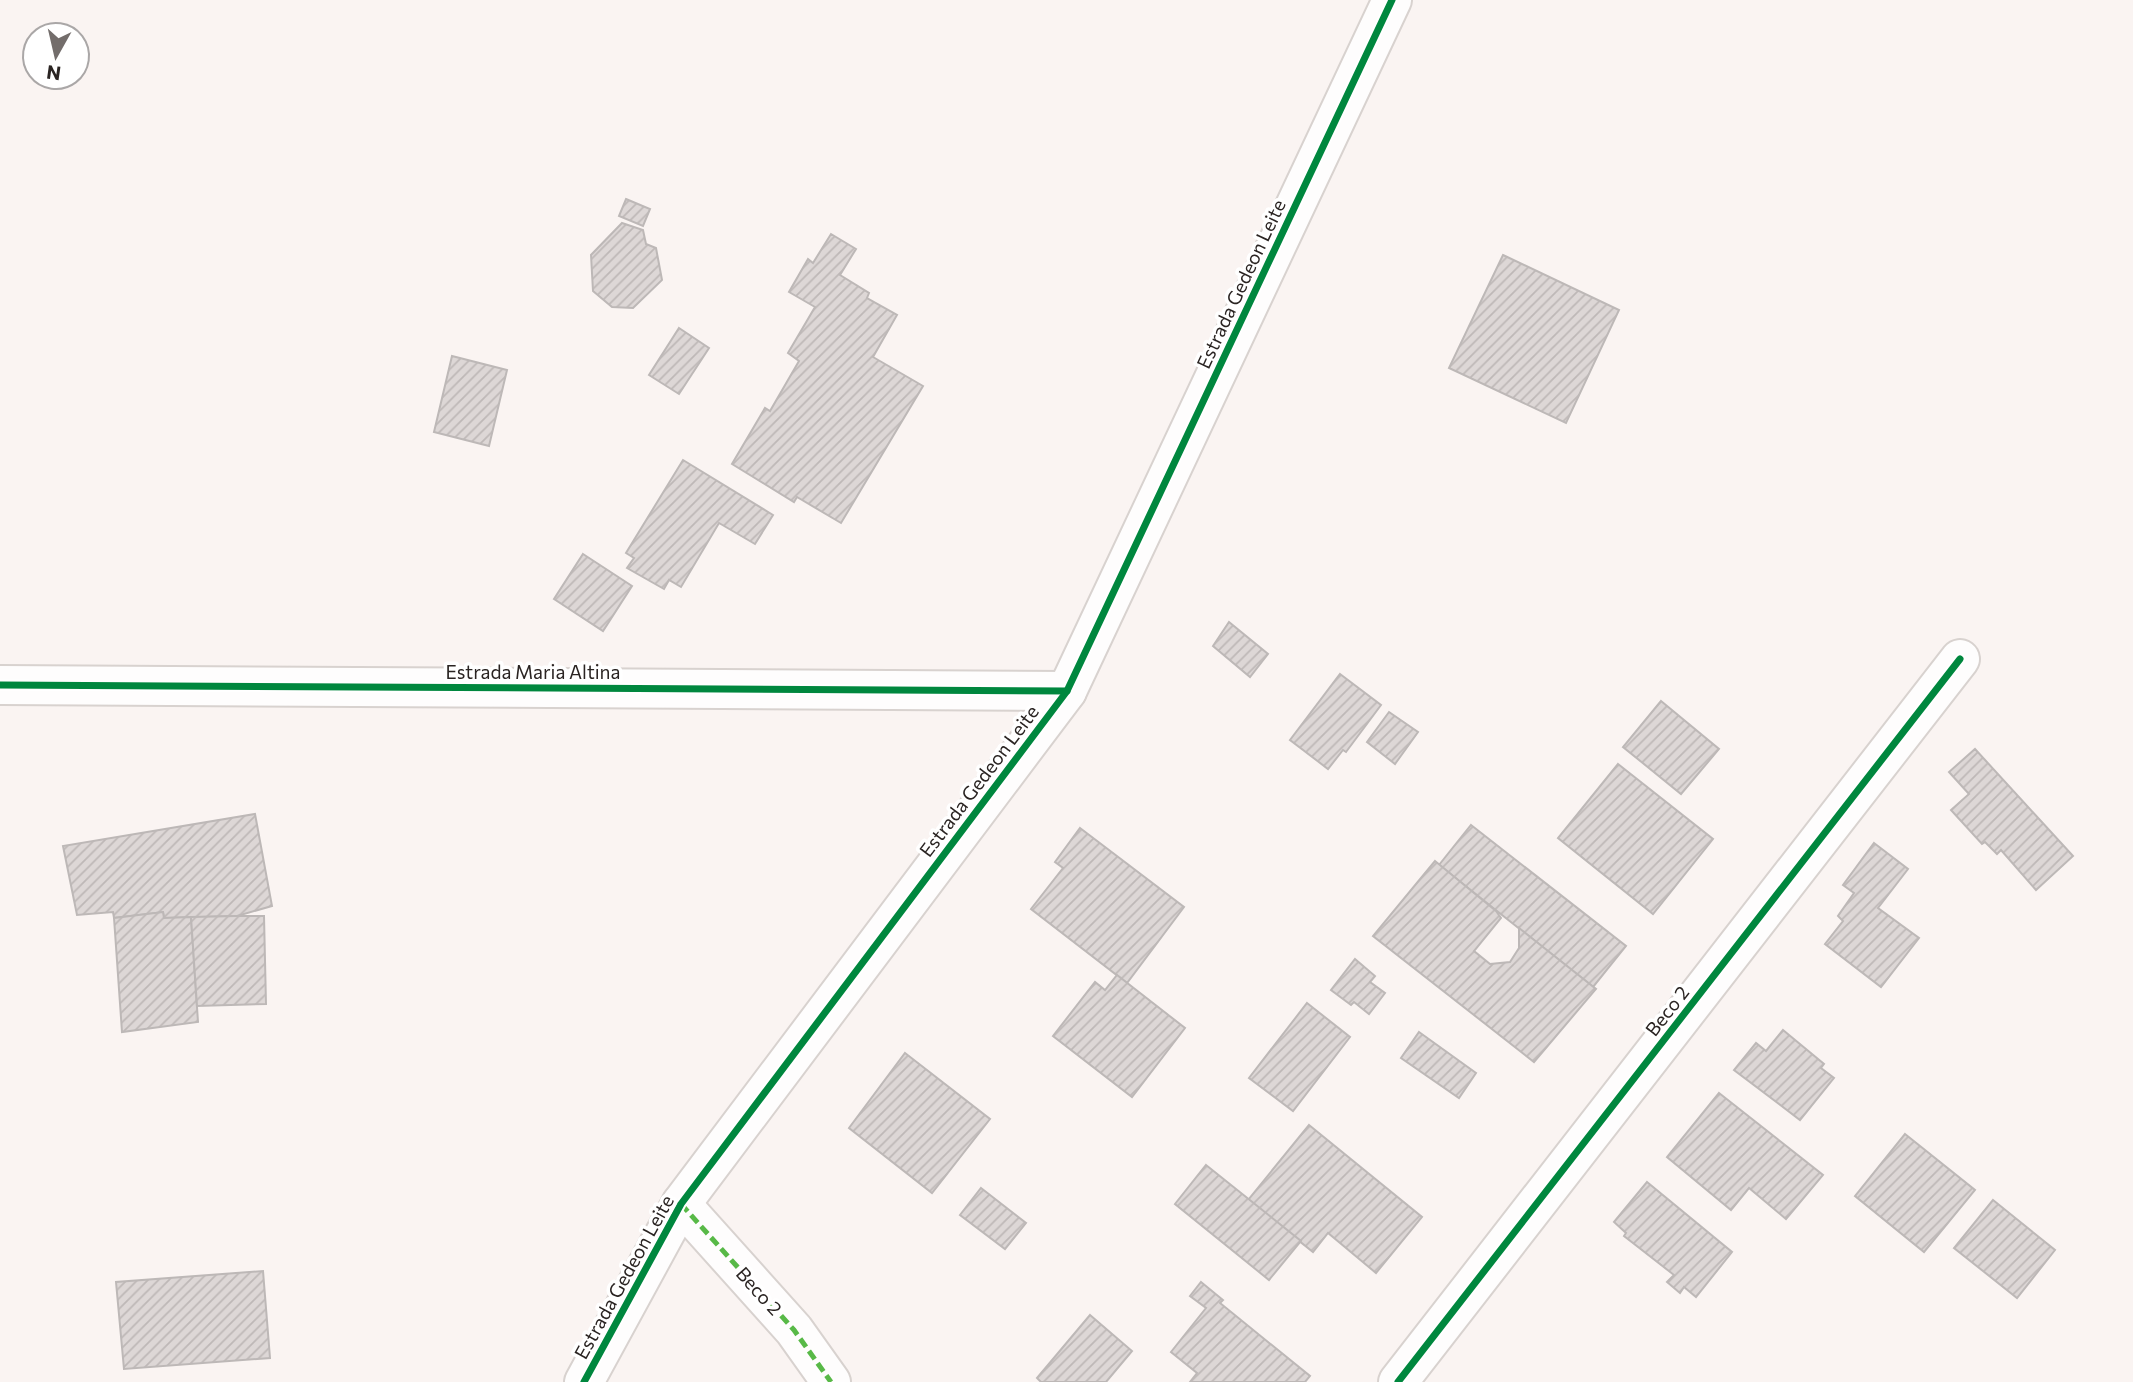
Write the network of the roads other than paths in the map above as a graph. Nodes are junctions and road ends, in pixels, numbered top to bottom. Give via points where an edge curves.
1 (1392, 0) edge
2 (1960, 659) dead end
3 (0, 685) edge
4 (1067, 691) junction
5 (681, 1204) junction
6 (584, 1382) edge
7 (831, 1382) edge
8 (1398, 1382) edge

1 - 4 street, Estrada Gedeon Leite
2 - 8 street, Beco 2
3 - 4 street, Estrada Maria Altina
4 - 5 street, Estrada Gedeon Leite
5 - 6 street, Estrada Gedeon Leite
5 - 7 street, Beco 2 via 794,1330

